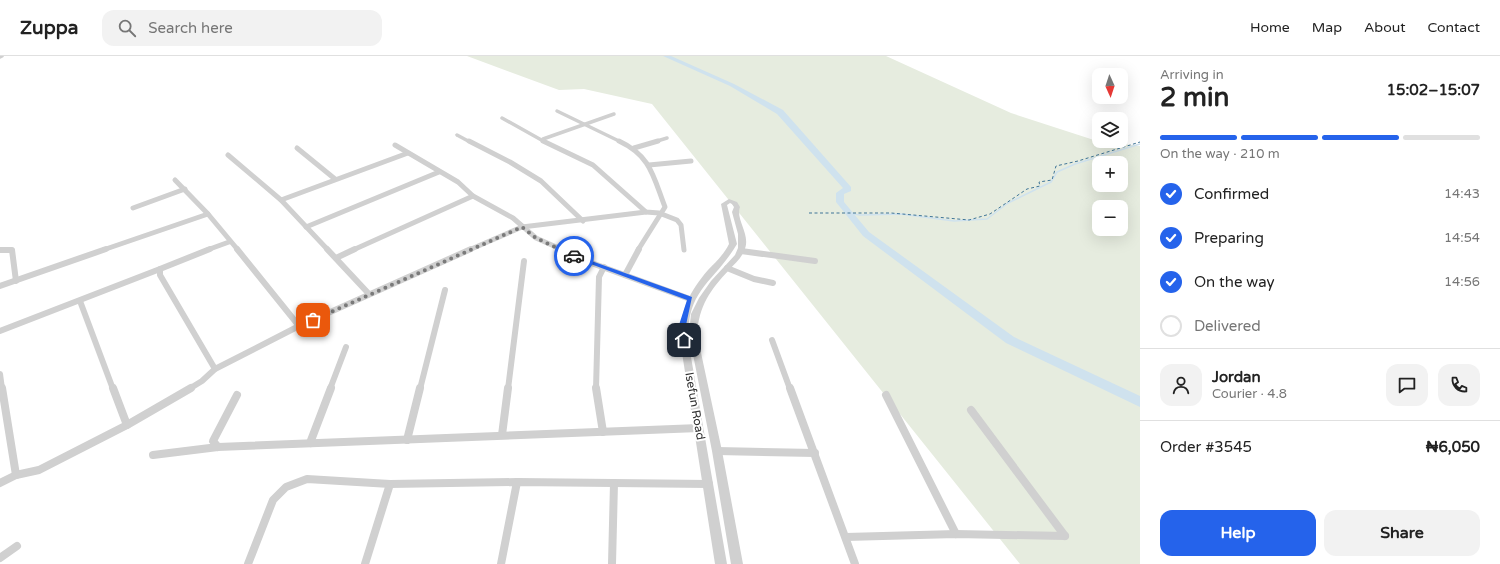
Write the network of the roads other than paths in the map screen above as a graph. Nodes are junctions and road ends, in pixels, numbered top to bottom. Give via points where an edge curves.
1 (557, 111) dead end
2 (614, 114) dead end
3 (502, 118) dead end
4 (586, 124) junction
5 (457, 135) dead end
6 (667, 138) dead end
7 (543, 139) junction
8 (395, 145) dead end
9 (297, 148) dead end
10 (634, 148) junction
11 (408, 153) junction
12 (228, 156) dead end
13 (691, 161) dead end
14 (649, 165) junction
15 (439, 172) junction
16 (335, 179) junction
17 (175, 180) dead end
18 (185, 189) junction
19 (473, 196) junction
20 (281, 200) junction
21 (133, 208) dead end
22 (646, 212) junction
23 (208, 214) junction
24 (659, 214) junction
25 (583, 221) junction
26 (306, 227) junction
27 (522, 227) junction
28 (229, 242) junction
29 (0, 250) edge
30 (684, 250) dead end
31 (740, 251) junction
32 (336, 258) junction
33 (524, 261) dead end
34 (815, 261) dead end
35 (604, 267) junction
36 (727, 268) junction
37 (160, 269) junction
38 (625, 275) junction
39 (16, 281) junction
40 (773, 283) dead end
41 (0, 286) edge
42 (445, 290) dead end
43 (369, 294) junction
44 (690, 299) junction
45 (80, 301) junction
46 (300, 326) junction
47 (0, 331) edge
48 (772, 340) dead end
49 (346, 347) dead end
50 (215, 369) junction
51 (689, 370) junction
52 (700, 371) junction
53 (0, 374) edge
54 (237, 395) dead end
55 (886, 395) dead end
56 (971, 410) dead end
57 (127, 425) junction
58 (698, 428) junction
59 (603, 432) junction
60 (502, 436) junction
61 (407, 440) junction
62 (310, 443) junction
63 (218, 447) junction
64 (717, 451) junction
65 (814, 454) junction
66 (153, 455) dead end
67 (16, 475) junction
68 (516, 482) junction
69 (0, 483) edge
70 (614, 483) junction
71 (390, 484) junction
72 (709, 484) junction
73 (956, 534) junction
74 (846, 537) junction
75 (17, 546) dead end
76 (0, 558) edge
77 (248, 564) edge
78 (365, 564) edge
79 (501, 564) edge
80 (612, 564) edge
81 (721, 564) edge
82 (737, 564) edge
83 (855, 564) edge

1 - 4 street
2 - 4 street
3 - 7 street
4 - 7 street
4 - 10 street
5 - 25 street via 541,181
6 - 10 street
7 - 22 street via 593,165
8 - 11 street
9 - 16 street
10 - 14 street via 643,155
11 - 15 street
11 - 16 street
12 - 20 street
13 - 14 street
14 - 24 street via 665,207
15 - 19 street via 458,182
15 - 26 street
16 - 20 street
17 - 18 street
18 - 21 street
18 - 23 street
19 - 27 street via 513,218
19 - 32 street
20 - 26 street
22 - 24 street
22 - 25 street
23 - 28 street
23 - 39 street
24 - 30 street via 677,220 681,225
24 - 38 street via 654,228 631,260
25 - 27 street
26 - 32 street
27 - 35 street via 536,238
27 - 43 street
28 - 37 street
28 - 46 street
29 - 39 street via 12,250
31 - 34 street
31 - 36 street, Isefun Road
31 - 44 street, Isefun Road via 743,241 735,212 737,207 733,202 727,202 724,204 733,244
32 - 43 street
33 - 60 street
35 - 38 street
35 - 59 street via 599,277 596,391
36 - 40 street via 754,279
36 - 52 street, Isefun Road via 712,283 697,306 693,334
37 - 45 street
37 - 50 street via 160,275
38 - 44 street
39 - 41 street
42 - 61 street
43 - 46 street
44 - 51 street, Isefun Road via 683,325
45 - 47 street
45 - 57 street
46 - 50 street
48 - 65 street
49 - 62 street
50 - 57 street via 202,381
51 - 52 street
51 - 58 street, Isefun Road
52 - 64 street, Isefun Road
53 - 67 street
54 - 63 street via 213,441
55 - 73 street
56 - 73 street via 1065,536
57 - 67 street via 38,470
58 - 59 street
58 - 72 street, Isefun Road
59 - 60 street
60 - 61 street
61 - 62 street
62 - 63 street
63 - 66 street
64 - 65 street
64 - 82 street, Isefun Road
65 - 74 street
67 - 69 street
68 - 70 street
68 - 71 street
68 - 79 street
70 - 72 street
70 - 80 street
71 - 77 street via 307,479 286,487 273,500
71 - 78 street
72 - 81 street, Isefun Road
73 - 74 street
74 - 83 street
75 - 76 street

